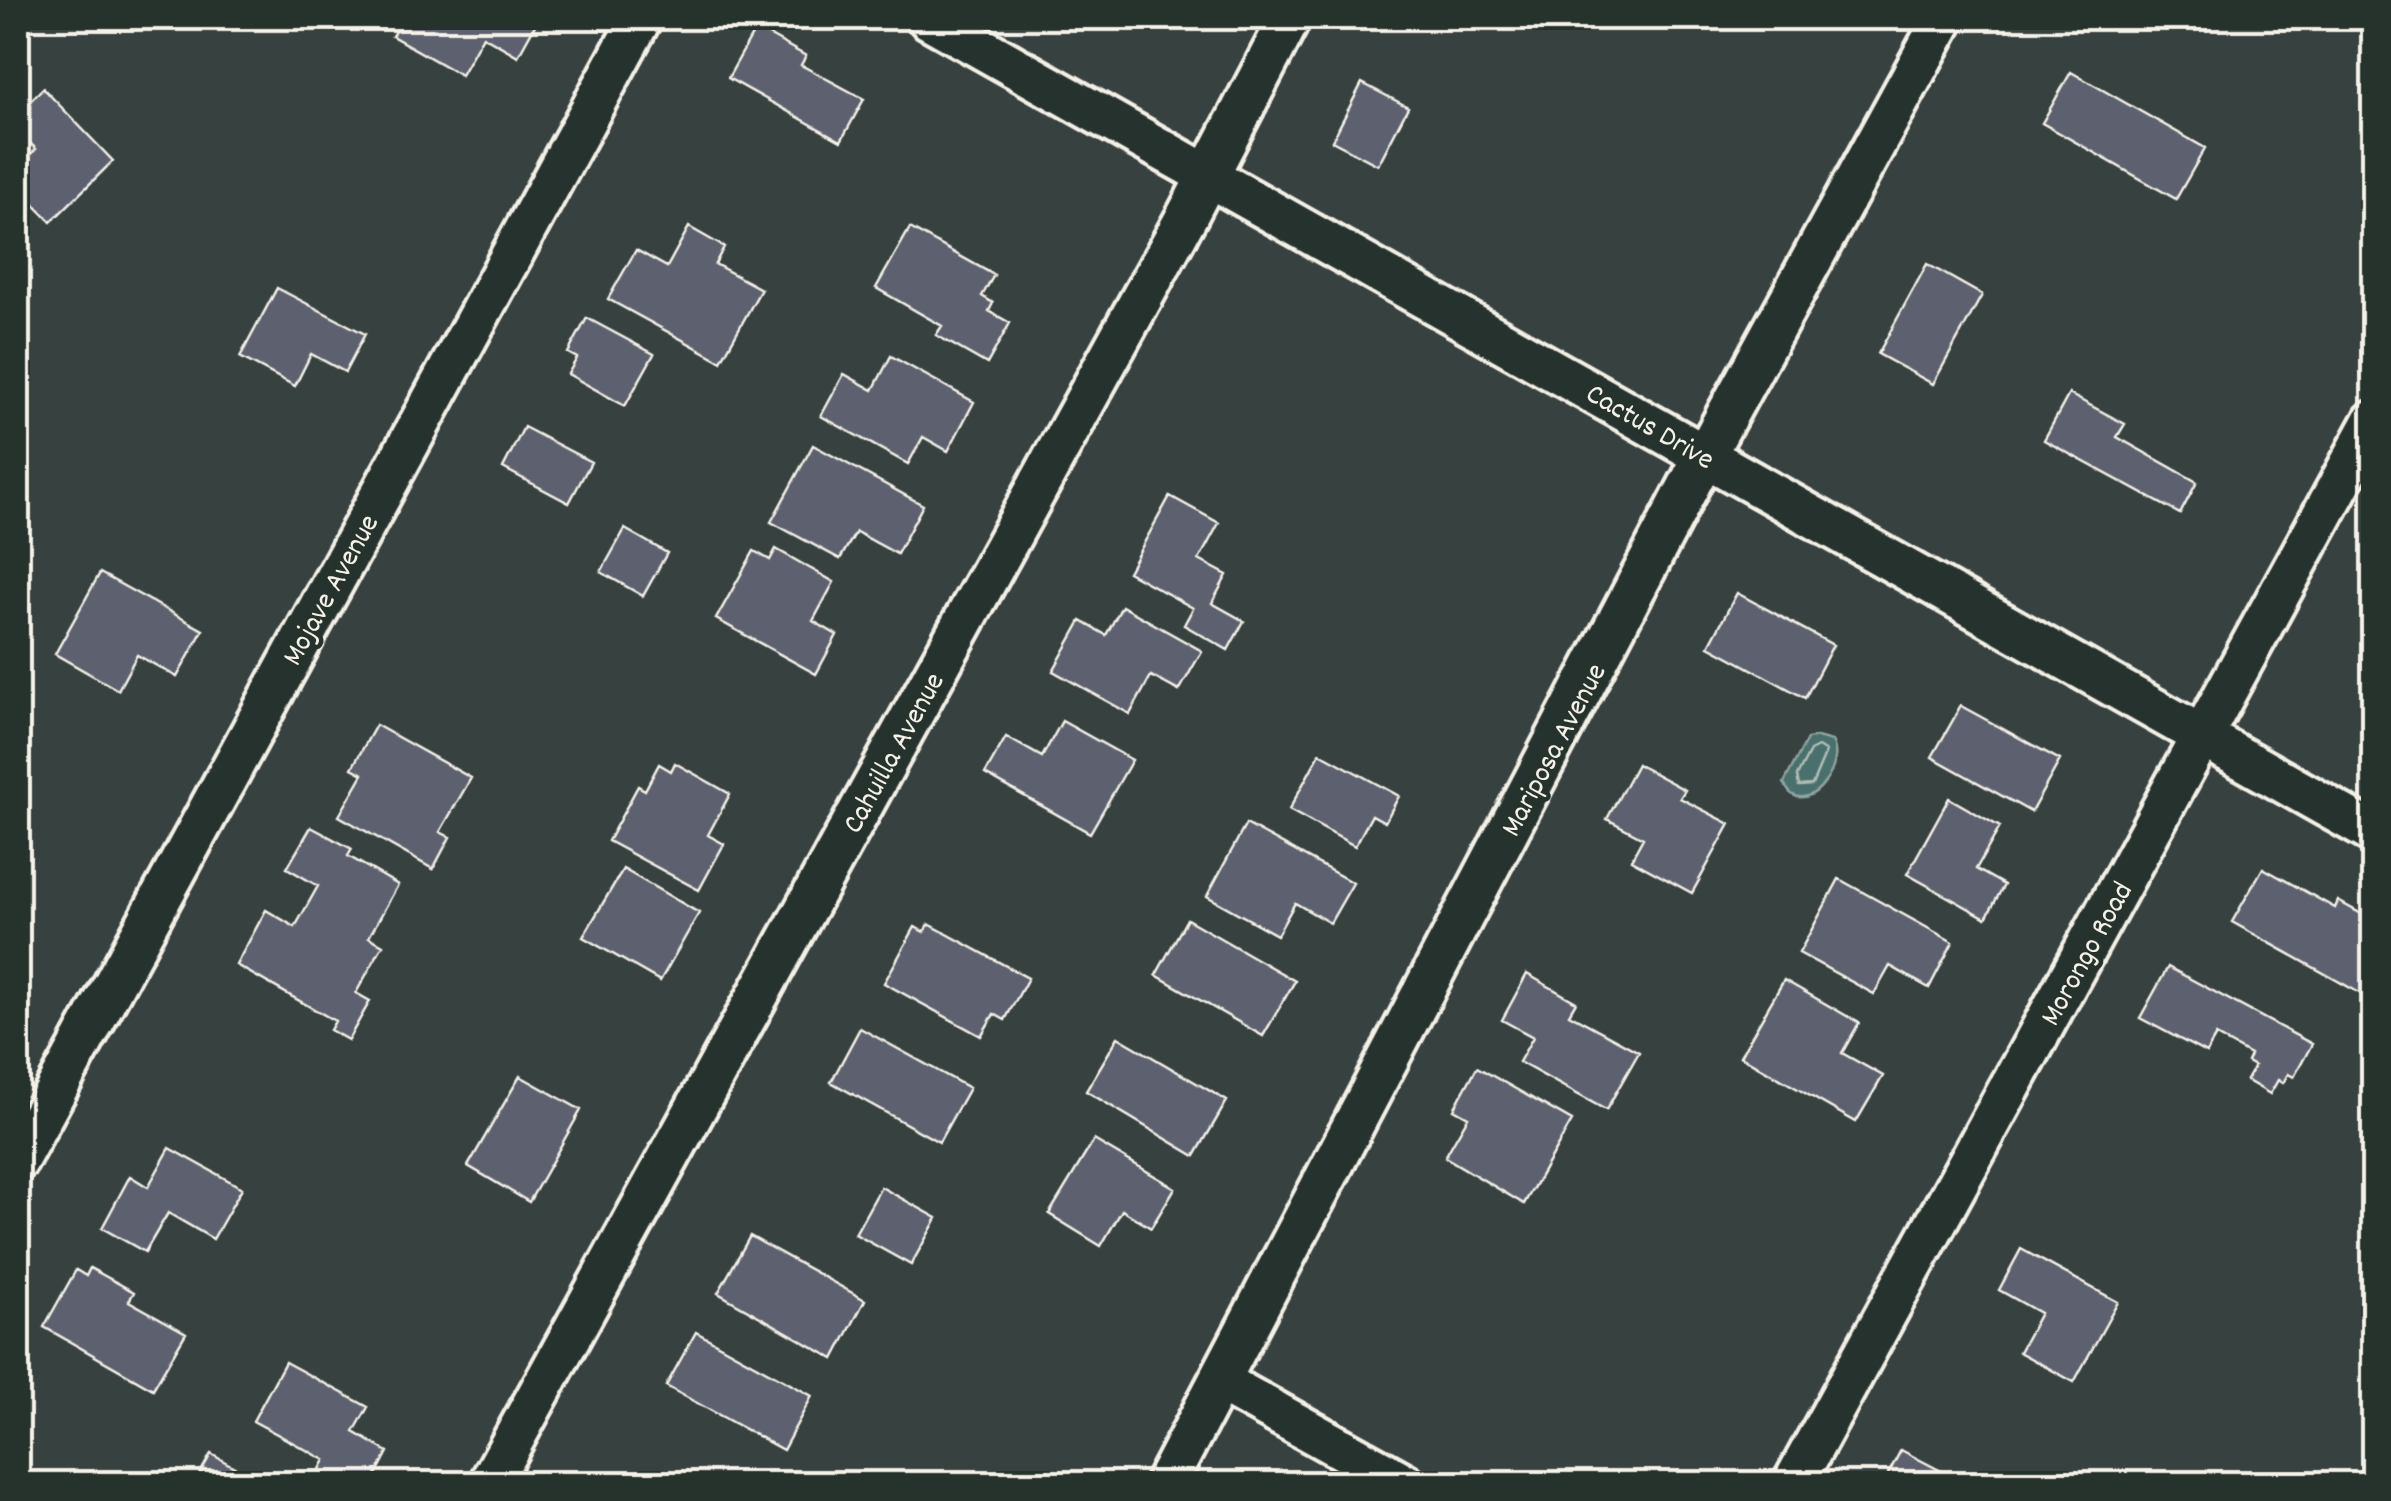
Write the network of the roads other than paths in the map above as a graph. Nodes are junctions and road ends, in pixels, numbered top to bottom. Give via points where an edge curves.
1 (641, 18) edge
2 (928, 18) edge
3 (1290, 18) edge
4 (1944, 18) edge
5 (1207, 174) junction
6 (2374, 421) edge
7 (1705, 456) junction
8 (2204, 737) junction
9 (2374, 834) edge
10 (18, 1160) edge
11 (1221, 1382) junction
12 (489, 1484) edge
13 (1165, 1484) edge
14 (1405, 1484) edge
15 (1794, 1484) edge

1 - 10 street, Mojave Avenue
2 - 5 street, Cactus Drive
3 - 5 street, Cahuilla Avenue
4 - 7 street, Mariposa Avenue
5 - 7 street, Cactus Drive
5 - 12 street, Cahuilla Avenue
6 - 8 street, Morongo Road
7 - 8 street, Cactus Drive
7 - 11 street, Mariposa Avenue
8 - 9 street, Cactus Drive
8 - 15 street, Morongo Road
11 - 13 street, Mariposa Avenue
11 - 14 street

